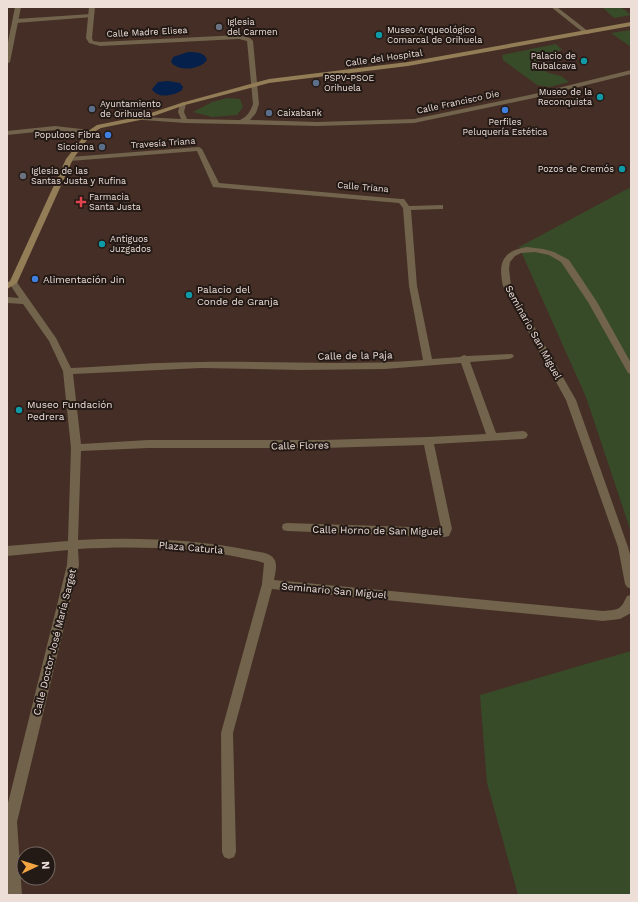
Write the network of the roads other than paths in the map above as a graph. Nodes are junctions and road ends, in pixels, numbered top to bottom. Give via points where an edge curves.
1 (18, 7) edge
2 (92, 7) edge
3 (554, 7) edge
4 (91, 16) junction
5 (16, 21) junction
6 (631, 24) edge
7 (586, 33) junction
8 (7, 62) edge
9 (631, 72) edge
10 (254, 88) junction
11 (183, 104) junction
12 (142, 118) junction
13 (185, 121) junction
14 (242, 122) junction
15 (90, 132) junction
16 (7, 133) edge
17 (70, 159) junction
18 (330, 194) joint
19 (440, 207) dead end
20 (407, 208) junction
21 (10, 285) edge
22 (7, 300) edge
23 (26, 301) junction
24 (509, 356) dead end
25 (464, 358) junction
26 (428, 363) junction
27 (68, 371) junction
28 (631, 371) edge
29 (523, 435) dead end
30 (492, 436) junction
31 (428, 441) junction
32 (76, 448) junction
33 (287, 527) dead end
34 (73, 546) junction
35 (7, 551) edge
36 (268, 584) junction
37 (631, 584) edge
38 (631, 600) edge
39 (229, 852) dead end
40 (15, 895) edge

1 - 5 street
2 - 4 street, Calle Madre Elisea
3 - 7 street
4 - 5 street
4 - 10 street, Calle Madre Elisea via 89,38 91,42 100,44 239,37 248,39
5 - 8 street
6 - 7 street, Calle del Hospital
7 - 10 street, Calle del Hospital via 408,64 269,81
9 - 14 street, Calle Francisco Die via 414,121 340,124
10 - 11 street
10 - 14 street via 256,104 253,113 248,120
11 - 12 street
11 - 13 street via 181,112
12 - 13 street, Calle Francisco Die
12 - 15 street via 109,123
13 - 14 street, Calle Francisco Die
15 - 16 street via 55,128
15 - 17 street
17 - 18 street, Travesía Triana via 199,149 216,185
17 - 21 street
18 - 20 street, Calle Triana via 401,201
19 - 20 street, Calle Triana
20 - 26 street via 411,278
21 - 23 street, Calle Doctor José María Sarget
22 - 23 street
23 - 27 street, Calle Doctor José María Sarget via 53,340
24 - 25 street, Calle de la Paja
25 - 26 street, Calle de la Paja
25 - 30 street
26 - 27 street, Calle de la Paja via 352,367 201,365
27 - 32 street, Calle Doctor José María Sarget
28 - 37 street, Seminario San Miguel via 592,301 565,261 547,252 530,250 516,252 508,258 504,267 507,286 569,396 623,547
29 - 30 street, Calle Flores
30 - 31 street, Calle Flores
31 - 32 street, Calle Flores via 299,445 148,444
31 - 33 street, Calle Horno de San Miguel via 447,529 445,533
32 - 34 street, Calle Doctor José María Sarget
34 - 35 street
34 - 36 street, Plaza Caturla via 170,544 218,549 265,558 270,561
34 - 40 street, Calle Doctor José María Sarget via 74,565 10,822
36 - 38 street, Seminario San Miguel via 603,616 620,614 629,608
36 - 39 street, Plaza Caturla via 227,733

